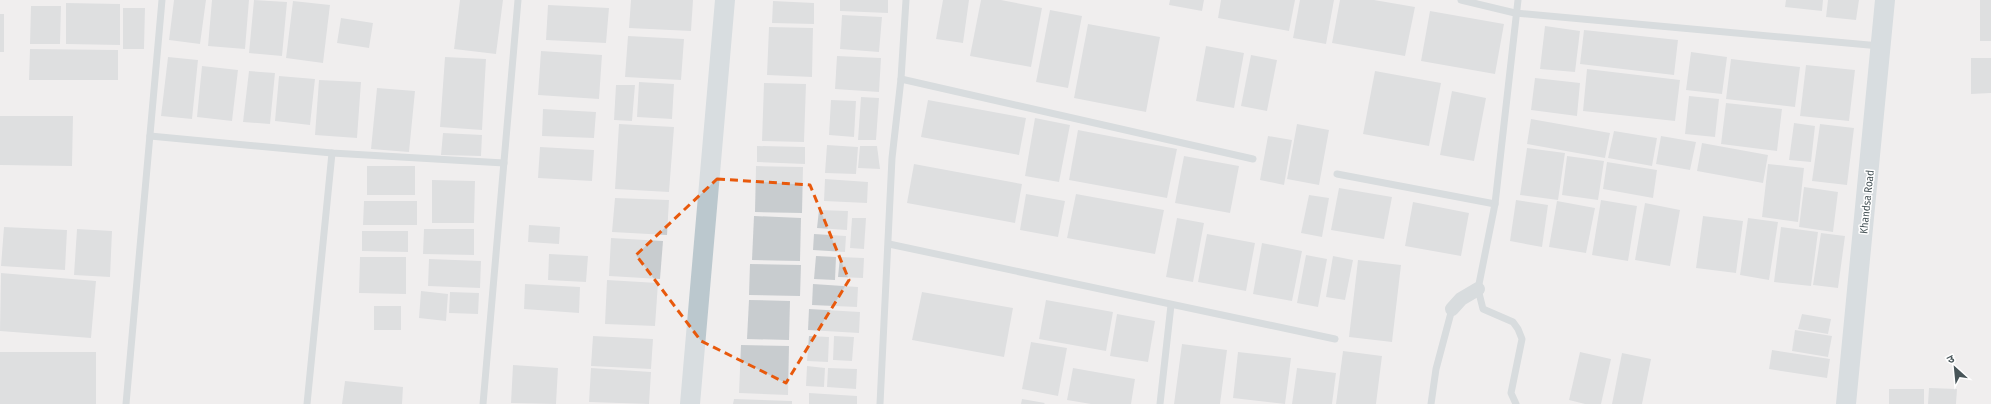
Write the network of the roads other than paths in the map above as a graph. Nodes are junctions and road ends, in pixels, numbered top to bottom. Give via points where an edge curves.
1 (162, 0) edge
2 (518, 0) edge
3 (725, 0) edge
4 (906, 0) edge
5 (1461, 0) edge
6 (1518, 0) edge
7 (1885, 0) edge
8 (1515, 13) junction
9 (1882, 46) junction
10 (901, 79) junction
11 (150, 136) junction
12 (332, 153) junction
13 (1253, 159) dead end
14 (504, 163) junction
15 (1337, 174) dead end
16 (1495, 204) junction
17 (889, 244) junction
18 (1478, 289) junction
19 (1171, 305) junction
20 (1452, 309) joint
21 (1335, 339) dead end
22 (126, 404) edge
23 (308, 404) edge
24 (483, 404) edge
25 (690, 404) edge
26 (880, 404) edge
27 (1160, 404) edge
28 (1431, 404) edge
29 (1516, 404) edge
30 (1846, 404) edge

1 - 11 lane
2 - 14 lane
3 - 25 street
4 - 10 lane
5 - 8 lane
6 - 8 lane
7 - 9 street, Khandsa Road
8 - 9 lane
8 - 16 lane
9 - 30 street, Khandsa Road
10 - 13 lane
10 - 17 lane via 892,158
11 - 12 lane
11 - 22 lane
12 - 14 lane
12 - 23 lane
14 - 24 lane
15 - 16 lane
16 - 18 lane
17 - 19 lane
17 - 26 lane
18 - 20 street via 1461,299
18 - 29 lane via 1483,309 1512,322 1522,339 1512,393
19 - 21 lane
19 - 27 lane
20 - 28 lane via 1436,370

